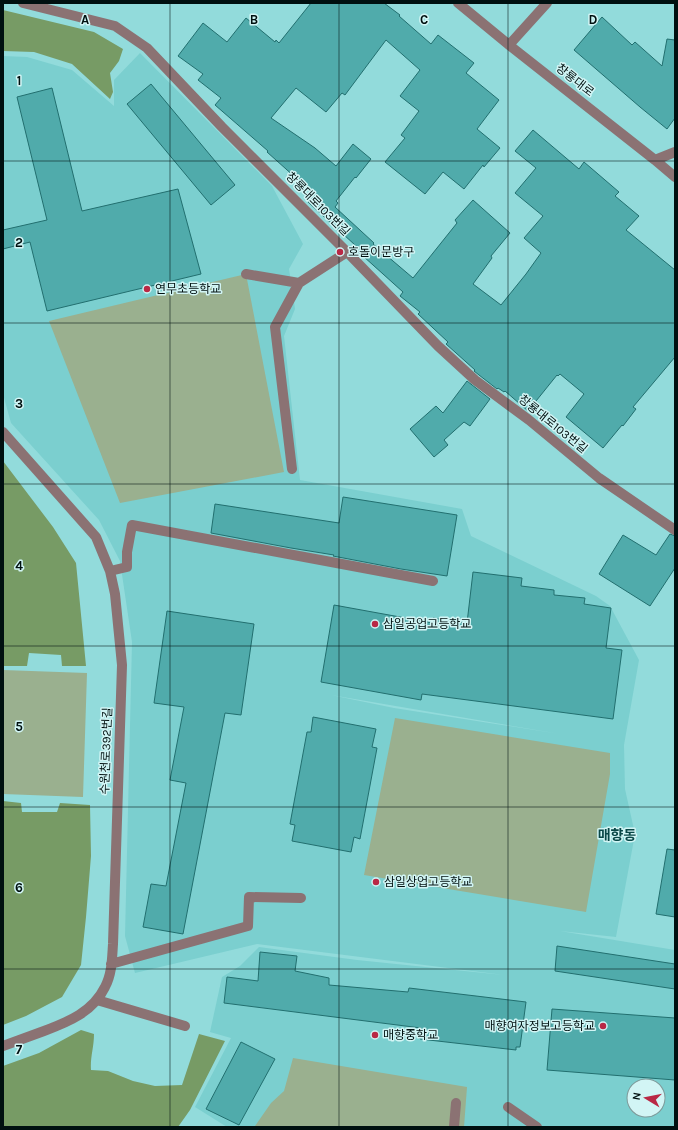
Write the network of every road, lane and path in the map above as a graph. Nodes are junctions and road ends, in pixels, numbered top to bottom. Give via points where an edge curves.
1 (23, 3) edge
2 (458, 3) edge
3 (548, 3) edge
4 (509, 45) junction
5 (675, 152) edge
6 (655, 160) junction
7 (675, 177) edge
8 (347, 252) junction
9 (246, 274) dead end
10 (299, 283) junction
11 (3, 432) edge
12 (292, 469) dead end
13 (675, 530) edge
14 (110, 571) junction
15 (433, 581) dead end
16 (301, 898) dead end
17 (111, 964) junction
18 (97, 1000) junction
19 (185, 1026) dead end
20 (3, 1046) edge
21 (456, 1103) dead end
22 (508, 1107) dead end
23 (454, 1127) edge
24 (537, 1127) edge

1 - 8 street, 창룡대로103번길 via 115,26 147,48
2 - 4 street, 창룡대로
3 - 4 street
4 - 6 street, 창룡대로
5 - 6 street
6 - 7 street, 창룡대로
8 - 10 street
8 - 13 street, 창룡대로103번길 via 432,340 475,380 529,420 599,478
9 - 10 street
10 - 12 street via 275,327
11 - 14 street, 수원천로392번길 via 96,537
14 - 15 street via 127,568 132,525
14 - 17 street, 수원천로392번길 via 115,594 122,665
16 - 17 street via 250,897 248,926
17 - 18 street, 수원천로392번길 via 111,972
18 - 19 street
18 - 20 street, 수원천로392번길 via 76,1018
21 - 23 street
22 - 24 street

